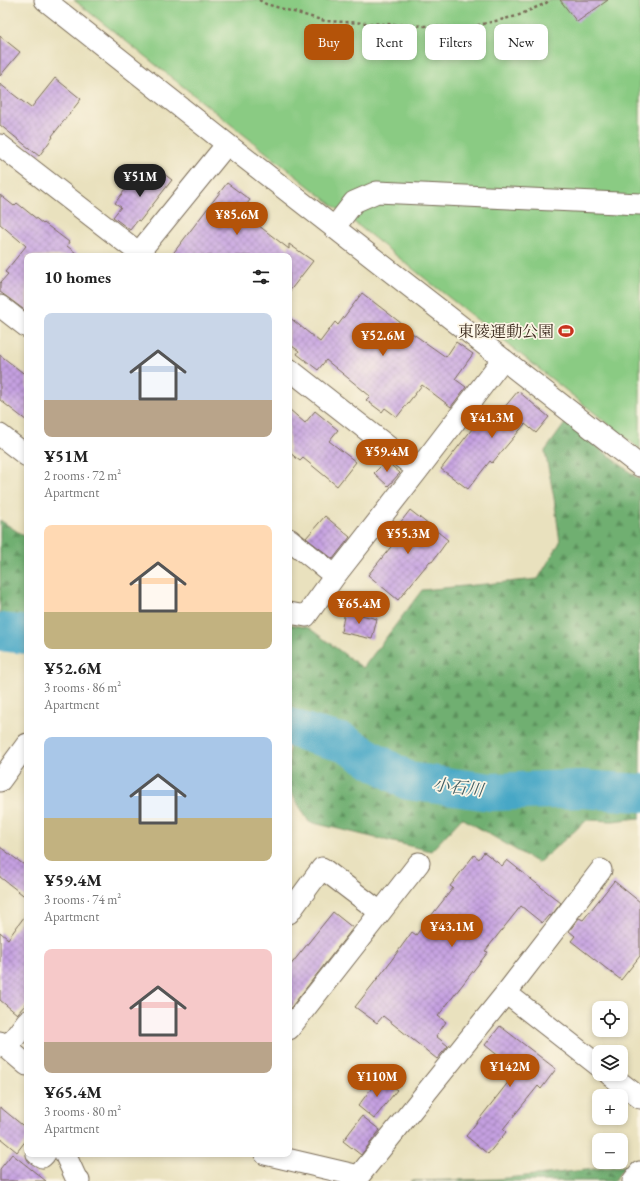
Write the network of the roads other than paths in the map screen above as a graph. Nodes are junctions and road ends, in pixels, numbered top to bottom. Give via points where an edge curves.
1 (45, 0) edge
2 (227, 144) junction
3 (0, 145) edge
4 (640, 204) edge
5 (334, 228) junction
6 (136, 253) edge
7 (141, 253) edge
8 (0, 306) edge
9 (24, 325) edge
10 (503, 359) junction
11 (292, 371) edge
12 (0, 435) edge
13 (24, 454) edge
14 (640, 466) edge
15 (418, 470) junction
16 (292, 541) edge
17 (335, 576) junction
18 (292, 614) edge
19 (24, 748) edge
20 (0, 781) edge
21 (419, 863) dead end
22 (601, 870) dead end
23 (292, 909) edge
24 (380, 912) junction
25 (506, 993) junction
26 (24, 1024) edge
27 (292, 1025) edge
28 (4, 1045) edge
29 (592, 1061) edge
30 (24, 1062) edge
31 (618, 1081) edge
32 (640, 1098) edge
33 (66, 1157) edge
34 (278, 1157) edge
35 (640, 1172) edge
36 (79, 1181) edge
37 (633, 1181) edge

1 - 2 street
2 - 5 street
2 - 7 street
3 - 6 street
4 - 5 street via 377,192 354,202
5 - 10 street
8 - 9 street
10 - 14 street
10 - 15 street
11 - 15 street
12 - 13 street
15 - 17 street
16 - 17 street
17 - 18 street via 306,616
19 - 20 street
21 - 24 street
22 - 25 street
23 - 24 street via 322,868
24 - 27 street
25 - 29 street
25 - 34 street via 359,1176
26 - 28 street
28 - 30 street
31 - 32 street
33 - 36 street
35 - 37 street

